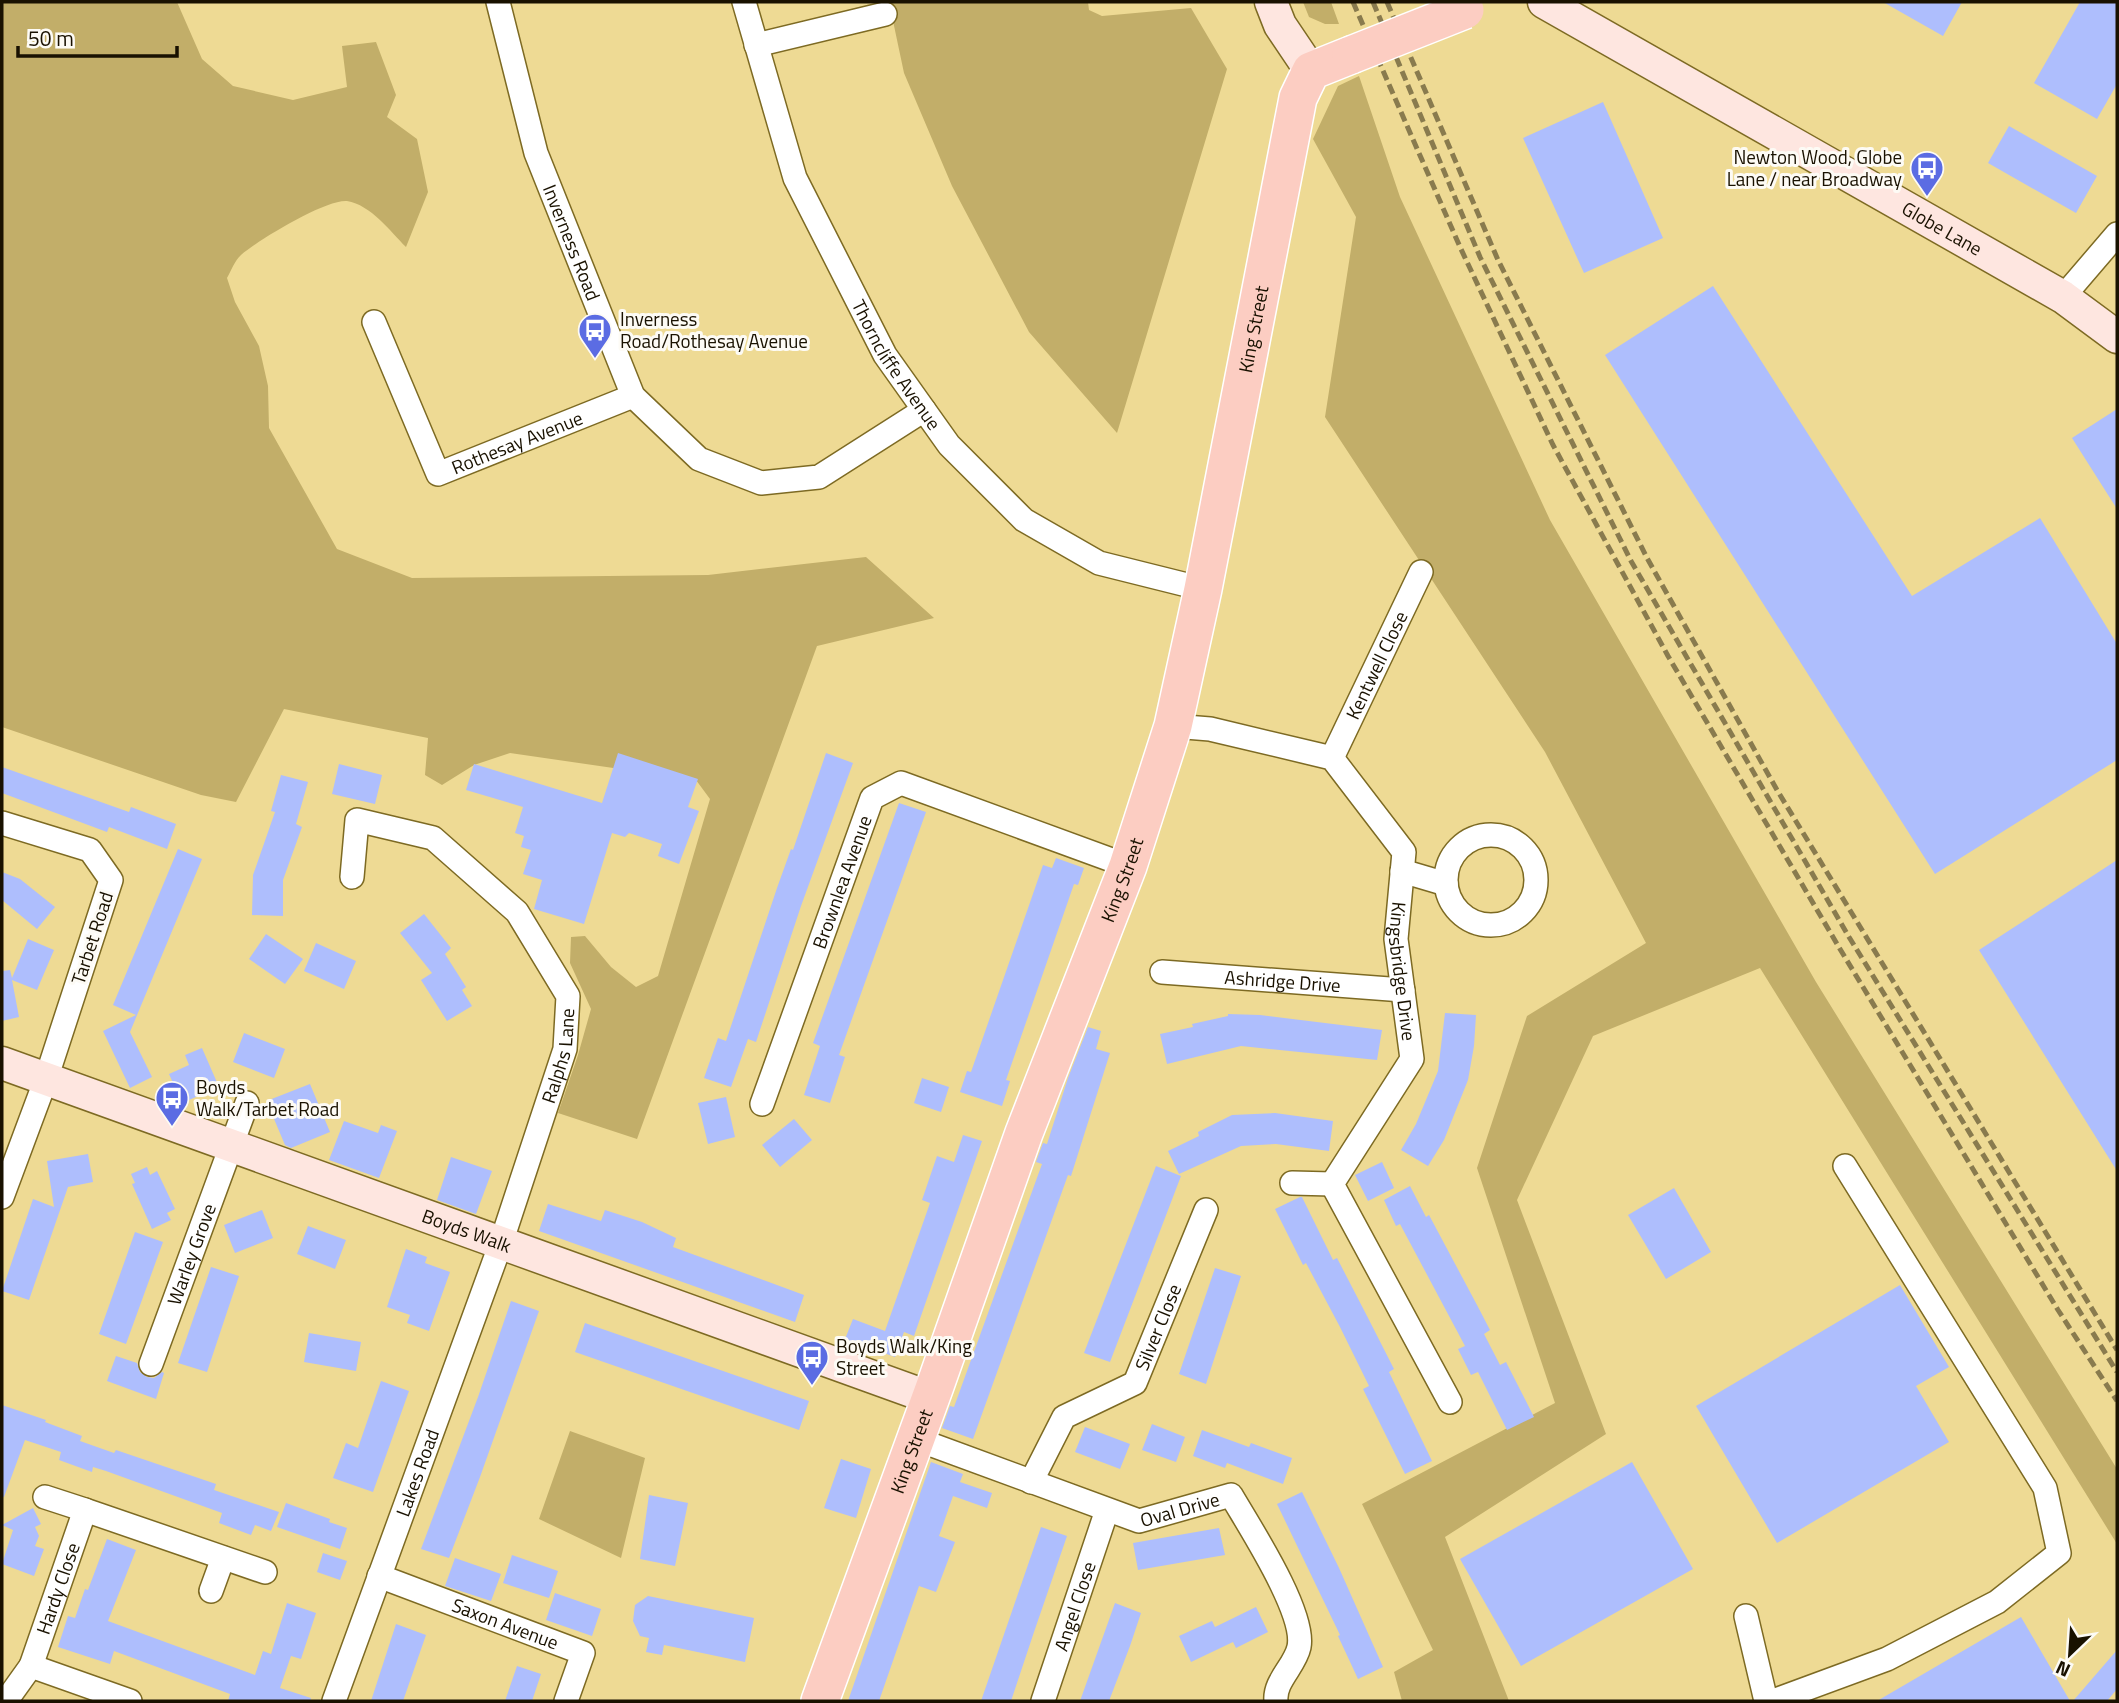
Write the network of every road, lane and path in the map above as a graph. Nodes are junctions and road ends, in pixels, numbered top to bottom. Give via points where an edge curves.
1 (498, 2) edge
2 (744, 2) edge
3 (1271, 2) edge
4 (1544, 2) edge
5 (1473, 6) edge
6 (885, 14) dead end
7 (756, 45) junction
8 (1311, 71) junction
9 (2117, 233) edge
10 (2063, 297) junction
11 (374, 322) dead end
12 (2117, 337) edge
13 (633, 396) junction
14 (924, 410) junction
15 (1421, 572) dead end
16 (1203, 589) junction
17 (1173, 726) junction
18 (1332, 758) junction
19 (2, 823) edge
20 (1128, 866) junction
21 (1402, 871) junction
22 (352, 877) dead end
23 (1446, 884) dead end
24 (1162, 972) dead end
25 (1403, 990) junction
26 (2, 1063) edge
27 (46, 1079) junction
28 (247, 1102) dead end
29 (762, 1104) dead end
30 (231, 1146) junction
31 (1845, 1166) dead end
32 (1292, 1183) dead end
33 (1332, 1184) junction
34 (2, 1197) edge
35 (1206, 1210) dead end
36 (501, 1243) junction
37 (151, 1364) dead end
38 (931, 1398) junction
39 (1450, 1402) dead end
40 (916, 1439) junction
41 (1031, 1482) junction
42 (45, 1497) dead end
43 (85, 1510) junction
44 (1107, 1510) junction
45 (223, 1558) junction
46 (265, 1572) dead end
47 (379, 1576) junction
48 (211, 1591) dead end
49 (1746, 1616) dead end
50 (31, 1667) junction
51 (6, 1701) edge
52 (130, 1701) edge
53 (334, 1701) edge
54 (566, 1701) edge
55 (820, 1701) edge
56 (1043, 1701) edge
57 (1276, 1701) edge
58 (1766, 1701) edge
59 (1773, 1701) edge

1 - 13 street, Inverness Road via 536,153
2 - 7 street, Thorncliffe Avenue
3 - 8 street via 1280,25
4 - 10 street, Globe Lane
5 - 8 main road, bridge
6 - 7 street
7 - 14 street, Thorncliffe Avenue via 795,178 885,355
8 - 16 main road, King Street via 1298,98
9 - 10 street
10 - 12 street, Globe Lane
11 - 13 street, Rothesay Avenue via 438,474
13 - 14 street, Inverness Road via 699,459 761,483 818,477
14 - 16 street, Thorncliffe Avenue via 949,445 1024,520 1099,563
15 - 18 street, Kentwell Close
16 - 17 main road, King Street
17 - 18 street via 1210,729
17 - 20 main road, King Street
18 - 21 street, Kingsbridge Drive via 1404,852
19 - 27 street, Tarbet Road via 90,850 111,880
20 - 29 street, Brownlea Avenue via 901,783 872,797
20 - 38 main road, King Street via 1024,1133
21 - 23 street
21 - 25 street, Kingsbridge Drive via 1396,939
22 - 36 street, Ralphs Lane via 356,820 433,838 517,912 568,996 565,1049
24 - 25 street, Ashridge Drive
25 - 33 street, Kingsbridge Drive via 1412,1059
26 - 27 street, Boyds Walk
27 - 30 street, Boyds Walk
27 - 34 street
28 - 30 street, Warley Grove
30 - 36 street, Boyds Walk
30 - 37 street, Warley Grove
31 - 59 street via 2045,1488 2059,1553 1997,1602 1887,1658
32 - 33 street
33 - 39 street
35 - 41 street, Silver Close via 1135,1383 1064,1417
36 - 38 street, Boyds Walk
36 - 47 street, Lakes Road
38 - 40 main road, King Street
40 - 41 street, Oval Drive
40 - 55 main road, King Street
41 - 44 street, Oval Drive
42 - 43 street
43 - 45 street
43 - 50 street, Hardy Close
44 - 56 street, Angel Close
44 - 57 street, Oval Drive via 1139,1521 1231,1495 1296,1615 1299,1647 1276,1691
45 - 46 street
45 - 48 street
47 - 53 street, Lakes Road
47 - 54 street, Saxon Avenue via 583,1653
49 - 58 street
50 - 51 street, Hardy Close
50 - 52 street

